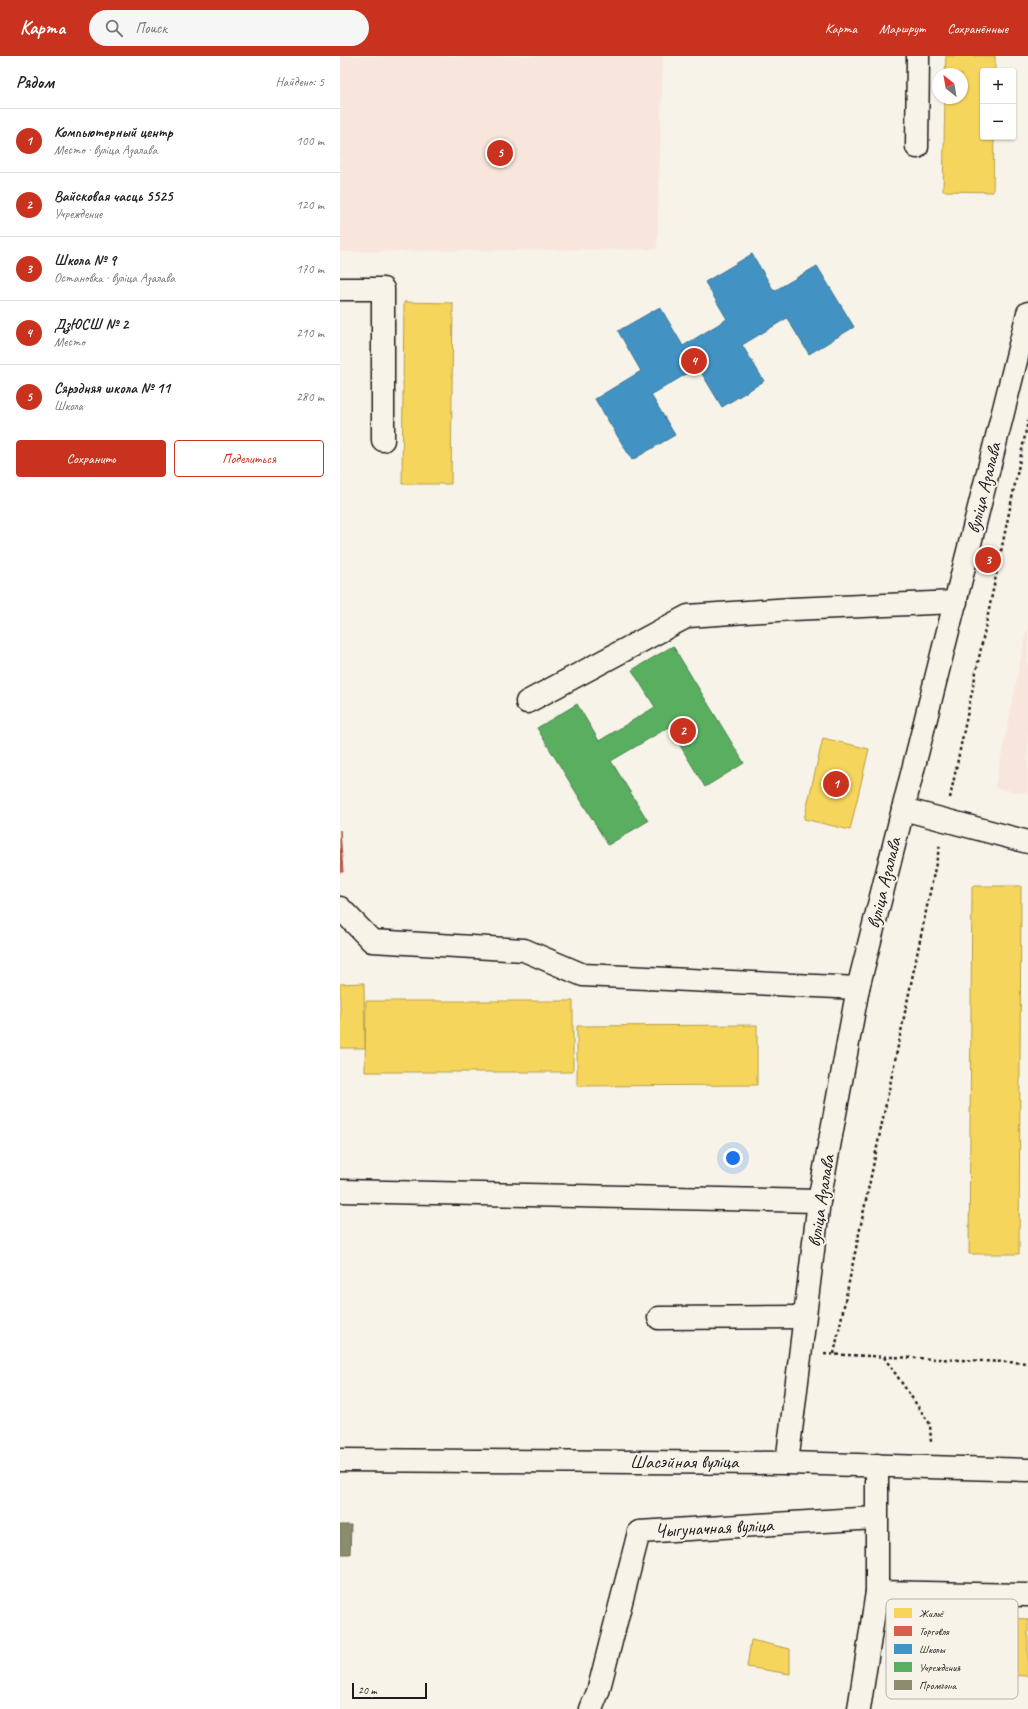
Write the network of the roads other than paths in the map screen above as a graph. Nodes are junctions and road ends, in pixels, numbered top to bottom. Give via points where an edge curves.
1 (918, 56) edge
2 (917, 148) dead end
3 (340, 289) edge
4 (1028, 313) edge
5 (383, 440) dead end
6 (956, 602) junction
7 (527, 702) dead end
8 (903, 809) junction
9 (1028, 842) edge
10 (340, 908) edge
11 (858, 988) junction
12 (340, 1191) edge
13 (819, 1201) junction
14 (804, 1317) junction
15 (659, 1318) dead end
16 (340, 1460) edge
17 (787, 1463) junction
18 (877, 1465) junction
19 (1028, 1470) edge
20 (876, 1518) junction
21 (876, 1592) junction
22 (1028, 1594) edge
23 (591, 1709) edge
24 (859, 1709) edge

1 - 2 street
3 - 5 street via 383,289
4 - 6 street, вуліца Азалава
6 - 7 street via 792,608 688,616
6 - 8 street, вуліца Азалава
8 - 9 street
8 - 11 street, вуліца Азалава
10 - 11 street via 372,941 524,950 583,975
11 - 13 street, вуліца Азалава
12 - 13 street
13 - 14 street, вуліца Азалава
14 - 15 street
14 - 17 street, вуліца Азалава
16 - 17 street, Шасэйная вуліца
17 - 18 street, Шасэйная вуліца
18 - 19 street, Шасэйная вуліца
18 - 20 street
20 - 21 street
20 - 23 street, Чыгуначная вуліца via 640,1532 598,1692
21 - 22 street
21 - 24 street

